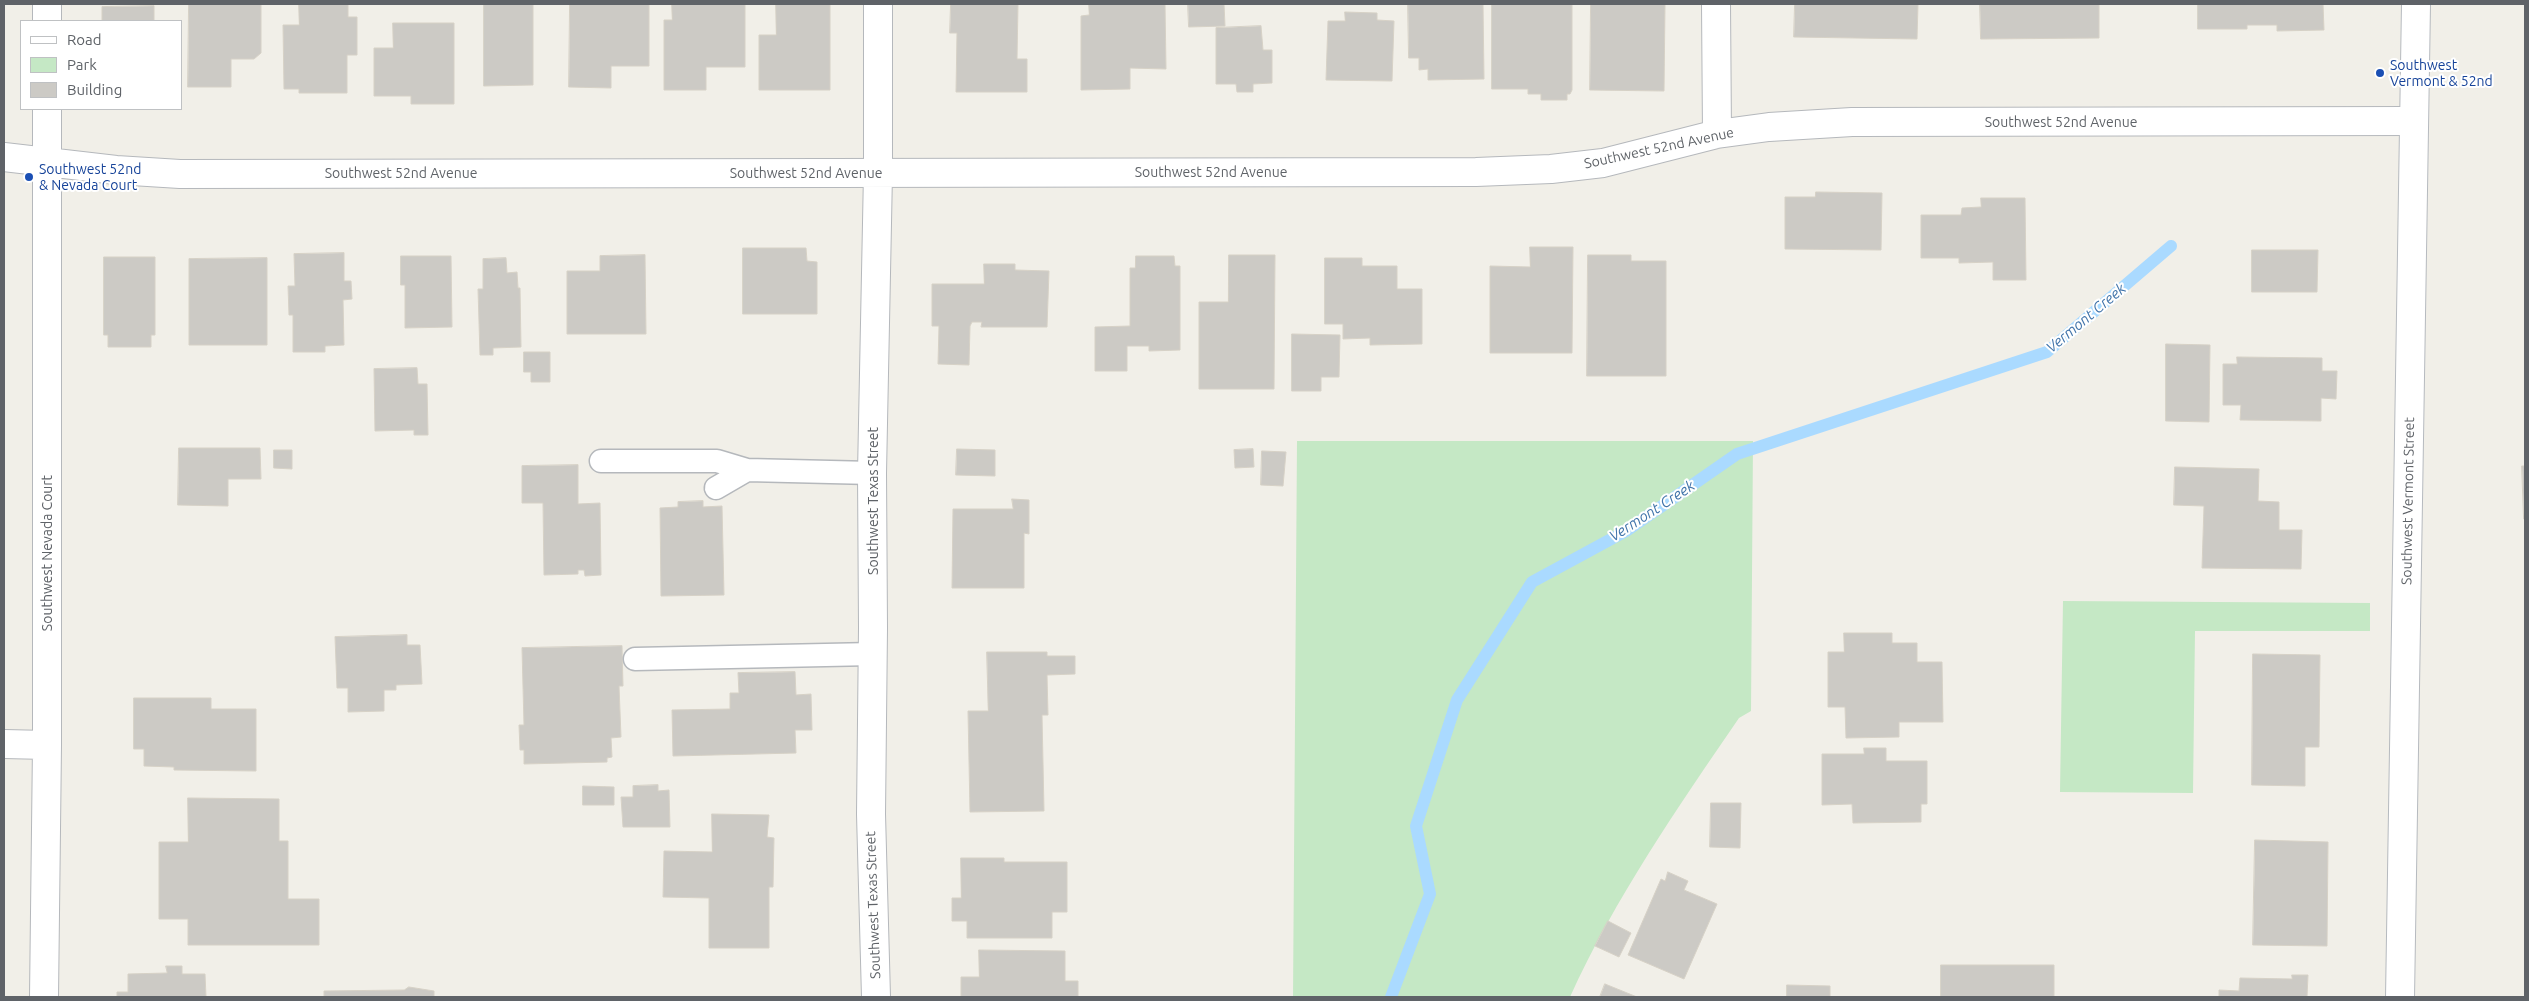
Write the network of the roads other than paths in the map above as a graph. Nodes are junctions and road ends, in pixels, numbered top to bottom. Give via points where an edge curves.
1 (48, 4) edge
2 (878, 4) edge
3 (1716, 4) edge
4 (2416, 4) edge
5 (47, 20) edge
6 (47, 110) edge
7 (2414, 121) junction
8 (1717, 134) junction
9 (4, 157) edge
10 (46, 161) junction
11 (878, 173) junction
12 (601, 461) dead end
13 (747, 470) junction
14 (872, 473) junction
15 (716, 488) dead end
16 (873, 654) junction
17 (635, 659) dead end
18 (4, 744) edge
19 (47, 745) junction
20 (44, 997) edge
21 (876, 997) edge
22 (2400, 997) edge

1 - 5 street
2 - 11 street, Southwest Texas Street
3 - 8 street
4 - 7 street, Southwest Vermont Street
6 - 10 street, Southwest Nevada Court
7 - 8 street, Southwest 52nd Avenue via 1852,122
7 - 22 street, Southwest Vermont Street
8 - 11 street, Southwest 52nd Avenue via 1603,163 1551,169 1476,172
9 - 10 street, Southwest 52nd Avenue
10 - 11 street, Southwest 52nd Avenue via 180,174
10 - 19 street, Southwest Nevada Court
11 - 14 street, Southwest Texas Street
12 - 13 lane via 717,462
13 - 14 lane
13 - 15 lane
14 - 16 street, Southwest Texas Street
16 - 17 lane
16 - 21 street, Southwest Texas Street via 871,814
18 - 19 street
19 - 20 street, Southwest Nevada Court

